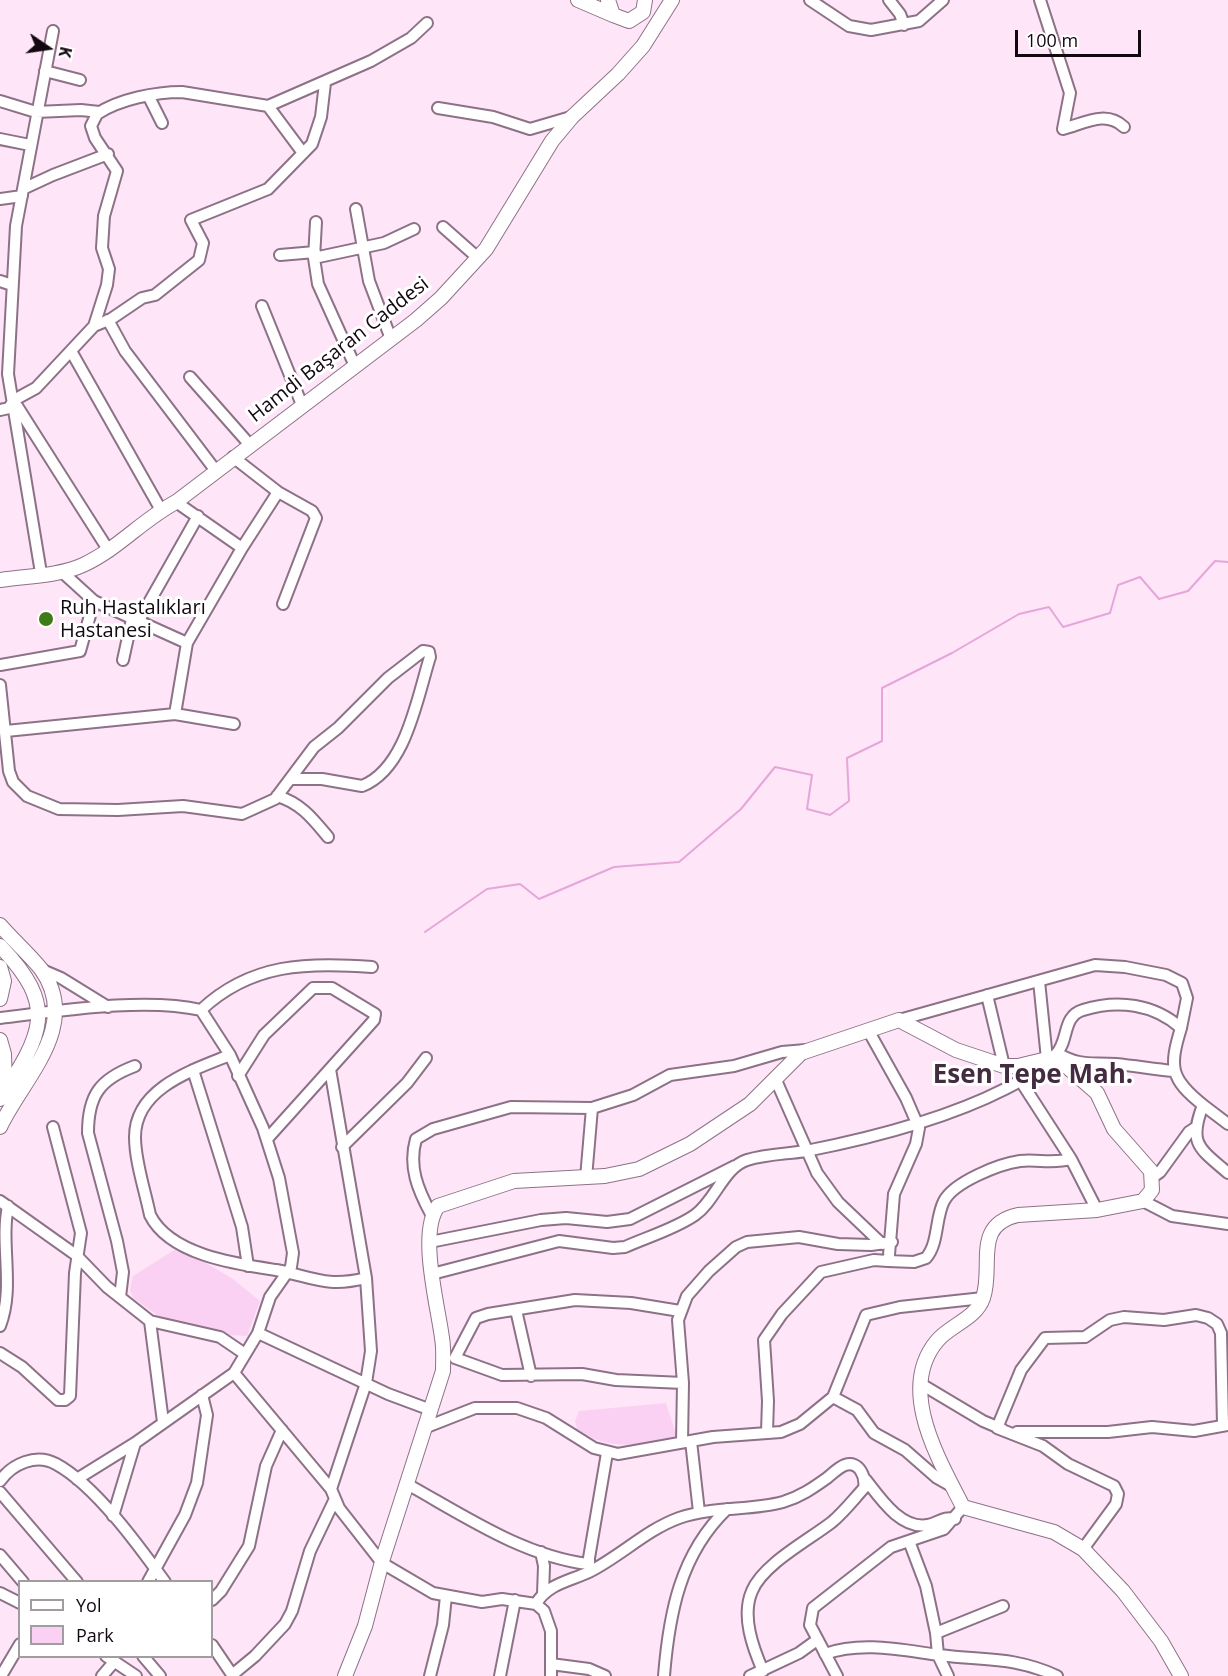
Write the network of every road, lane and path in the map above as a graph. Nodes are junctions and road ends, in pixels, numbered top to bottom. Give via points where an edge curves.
1 (578, 0) edge
2 (608, 0) edge
3 (672, 0) edge
4 (810, 0) edge
5 (889, 0) edge
6 (943, 0) edge
7 (1040, 0) edge
8 (647, 2) edge
9 (613, 15) junction
10 (428, 23) dead end
11 (904, 25) junction
12 (53, 31) dead end
13 (45, 70) junction
14 (80, 80) dead end
15 (325, 83) junction
16 (149, 97) junction
17 (0, 101) edge
18 (268, 106) junction
19 (438, 108) dead end
20 (36, 112) junction
21 (99, 112) junction
22 (572, 117) junction
23 (162, 123) dead end
24 (1124, 127) dead end
25 (0, 139) edge
26 (30, 145) junction
27 (303, 153) junction
28 (108, 154) junction
29 (23, 192) junction
30 (0, 199) edge
31 (356, 209) dead end
32 (316, 222) dead end
33 (443, 227) dead end
34 (414, 229) dead end
35 (364, 247) junction
36 (280, 255) dead end
37 (315, 255) junction
38 (478, 258) junction
39 (0, 281) edge
40 (12, 285) junction
41 (262, 306) dead end
42 (108, 320) junction
43 (94, 326) junction
44 (391, 339) junction
45 (71, 351) junction
46 (355, 366) junction
47 (190, 377) dead end
48 (14, 400) junction
49 (302, 405) junction
50 (0, 410) edge
51 (250, 445) junction
52 (233, 458) junction
53 (216, 471) junction
54 (278, 492) junction
55 (176, 502) junction
56 (160, 510) junction
57 (198, 516) junction
58 (242, 548) junction
59 (109, 551) junction
60 (61, 571) junction
61 (41, 573) junction
62 (0, 580) edge
63 (94, 601) junction
64 (284, 604) dead end
65 (135, 620) junction
66 (187, 643) junction
67 (123, 660) dead end
68 (0, 665) edge
69 (0, 685) edge
70 (175, 714) junction
71 (234, 724) dead end
72 (6, 730) junction
73 (290, 778) junction
74 (277, 796) junction
75 (328, 837) dead end
76 (0, 925) edge
77 (0, 946) edge
78 (0, 967) edge
79 (372, 967) dead end
80 (40, 969) junction
81 (1039, 981) junction
82 (987, 996) junction
83 (0, 999) edge
84 (108, 1007) junction
85 (55, 1010) junction
86 (201, 1010) junction
87 (39, 1012) junction
88 (0, 1018) edge
89 (899, 1020) junction
90 (1181, 1028) junction
91 (868, 1030) junction
92 (0, 1040) edge
93 (808, 1049) junction
94 (231, 1055) junction
95 (1052, 1056) junction
96 (426, 1058) dead end
97 (135, 1066) dead end
98 (1004, 1066) junction
99 (330, 1069) junction
100 (193, 1070) junction
101 (1173, 1071) junction
102 (238, 1076) junction
103 (775, 1078) junction
104 (1020, 1080) junction
105 (3, 1095) edge
106 (1203, 1105) junction
107 (592, 1108) junction
108 (917, 1122) junction
109 (1228, 1125) edge
110 (0, 1127) edge
111 (53, 1128) dead end
112 (1195, 1128) junction
113 (267, 1139) junction
114 (342, 1147) junction
115 (806, 1151) junction
116 (1071, 1159) junction
117 (735, 1167) junction
118 (1228, 1173) edge
119 (1153, 1177) junction
120 (586, 1178) junction
121 (1143, 1202) junction
122 (4, 1204) edge
123 (1097, 1210) junction
124 (432, 1214) junction
125 (1228, 1224) edge
126 (430, 1242) junction
127 (887, 1243) junction
128 (76, 1256) junction
129 (888, 1261) junction
130 (248, 1266) junction
131 (287, 1273) junction
132 (432, 1274) junction
133 (366, 1278) junction
134 (120, 1296) junction
135 (983, 1298) junction
136 (516, 1310) junction
137 (680, 1311) junction
138 (150, 1321) junction
139 (0, 1326) edge
140 (258, 1333) junction
141 (0, 1353) edge
142 (245, 1354) junction
143 (449, 1358) junction
144 (234, 1373) junction
145 (531, 1376) junction
146 (366, 1383) junction
147 (683, 1383) junction
148 (921, 1384) junction
149 (1224, 1391) edge
150 (202, 1395) junction
151 (833, 1397) junction
152 (431, 1410) junction
153 (163, 1422) junction
154 (1226, 1425) edge
155 (424, 1428) junction
156 (997, 1428) junction
157 (282, 1430) junction
158 (767, 1432) junction
159 (686, 1442) junction
160 (135, 1443) junction
161 (607, 1453) junction
162 (77, 1479) junction
163 (866, 1480) junction
164 (0, 1481) edge
165 (407, 1484) junction
166 (953, 1487) junction
167 (331, 1489) junction
168 (0, 1492) edge
169 (334, 1501) junction
170 (963, 1507) junction
171 (727, 1509) junction
172 (699, 1512) junction
173 (113, 1516) junction
174 (955, 1519) junction
175 (909, 1541) junction
176 (1083, 1549) junction
177 (541, 1552) junction
178 (0, 1554) edge
179 (382, 1563) junction
180 (154, 1566) junction
181 (589, 1568) junction
182 (22, 1580) edge
183 (76, 1580) edge
184 (148, 1580) edge
185 (164, 1580) edge
186 (0, 1593) edge
187 (543, 1594) junction
188 (446, 1596) junction
189 (213, 1599) edge
190 (515, 1600) junction
191 (18, 1603) edge
192 (536, 1604) junction
193 (1003, 1606) dead end
194 (936, 1633) junction
195 (817, 1640) junction
196 (18, 1646) edge
197 (213, 1647) edge
198 (825, 1654) junction
199 (938, 1655) junction
200 (145, 1658) edge
201 (110, 1659) edge
202 (3, 1661) edge
203 (551, 1664) junction
204 (763, 1671) junction
205 (775, 1671) edge
206 (232, 1675) edge
207 (1, 1676) edge
208 (102, 1676) edge
209 (136, 1676) edge
210 (160, 1676) edge
211 (345, 1676) edge
212 (430, 1676) edge
213 (500, 1676) edge
214 (551, 1676) edge
215 (605, 1676) edge
216 (664, 1676) edge
217 (750, 1676) edge
218 (837, 1676) edge
219 (948, 1676) edge
220 (1057, 1676) edge
221 (1181, 1676) edge

1 - 9 street
2 - 9 street
3 - 22 street, Hamdi Başaran Caddesi via 643,46
4 - 11 street via 849,27 871,30
5 - 11 street
6 - 11 street via 919,21
7 - 24 street via 1070,93 1063,129 1105,117 1114,118
8 - 9 street via 639,16 629,21
10 - 15 street via 411,38
12 - 13 street
13 - 14 street
13 - 20 street
15 - 18 street
15 - 27 street via 317,134
16 - 18 street via 182,92
16 - 21 street
16 - 23 street
17 - 20 street
18 - 27 street
19 - 22 street via 493,117 530,129
20 - 21 street
20 - 26 street
21 - 28 street via 91,126
22 - 38 street, Hamdi Başaran Caddesi via 552,141
25 - 26 street
26 - 29 street
27 - 42 street via 268,189 191,220 203,243 199,260 155,295 133,303
28 - 29 street via 53,175
28 - 43 street via 117,171 104,216 102,248 109,268 107,285
29 - 30 street
29 - 40 street
31 - 35 street
32 - 37 street
33 - 38 street
34 - 35 street via 384,243
35 - 37 street
35 - 44 street via 369,281
36 - 37 street
37 - 46 street via 324,299
38 - 44 street, Hamdi Başaran Caddesi via 441,298
39 - 40 street
40 - 48 street via 8,374
41 - 49 street
42 - 43 street
42 - 53 street via 125,351
43 - 45 street
44 - 46 street, Hamdi Başaran Caddesi
45 - 48 street via 36,388
45 - 56 street
46 - 49 street, Hamdi Başaran Caddesi
47 - 51 street
48 - 50 street via 9,408
48 - 59 street
48 - 61 street
49 - 51 street, Hamdi Başaran Caddesi
51 - 52 street, Hamdi Başaran Caddesi
52 - 53 street, Hamdi Başaran Caddesi
52 - 54 street
53 - 55 street, Hamdi Başaran Caddesi
54 - 58 street
54 - 64 street via 312,511 316,523
55 - 56 street, Hamdi Başaran Caddesi
55 - 57 street
56 - 59 street, Hamdi Başaran Caddesi
57 - 58 street
57 - 65 street
58 - 66 street
59 - 60 street, Hamdi Başaran Caddesi via 80,567
60 - 61 street, Hamdi Başaran Caddesi
60 - 63 street
61 - 62 street, Hamdi Başaran Caddesi
63 - 65 street
63 - 68 street via 80,651
65 - 66 street
65 - 67 street
66 - 70 street
69 - 72 street
70 - 71 street
70 - 72 street
72 - 74 street via 13,782 27,796 59,809 183,806 242,814
73 - 73 street via 314,747 388,678 423,651 429,652 401,749 382,774 362,786
73 - 74 street
74 - 75 street via 304,809
76 - 80 street
77 - 87 street via 34,988
78 - 83 street via 4,981
79 - 86 street via 302,964 242,980
80 - 84 street
80 - 85 street via 52,992
81 - 82 street
81 - 90 street via 1095,965 1175,978 1186,990 1187,998
81 - 95 street
82 - 89 street
82 - 98 street
84 - 85 street
84 - 86 street via 182,1006
85 - 87 street
85 - 110 street via 49,1044
86 - 94 street
87 - 88 street
87 - 105 street via 35,1036
89 - 91 street
89 - 98 street via 956,1050
90 - 95 street via 1166,1016 1141,1006 1089,1008 1070,1020
90 - 101 street
91 - 93 street
91 - 108 street
92 - 105 street via 4,1053
93 - 103 street via 792,1059
93 - 107 street via 670,1076 633,1095
94 - 100 street
94 - 102 street
95 - 98 street
95 - 101 street via 1091,1065
95 - 104 street
95 - 119 street via 1097,1094 1114,1129
96 - 114 street via 407,1083
97 - 134 street via 115,1074 100,1087 88,1114 88,1132 123,1272
99 - 102 street via 374,1020 375,1014 332,988 318,986 308,990 264,1035
99 - 113 street
99 - 114 street
100 - 130 street via 242,1227
100 - 130 street via 153,1095 139,1115 135,1140 150,1215 169,1239
101 - 106 street via 1179,1083
102 - 113 street
103 - 115 street
103 - 120 street via 750,1104 690,1144 639,1169
104 - 108 street via 1004,1090
104 - 116 street
106 - 109 street
106 - 112 street
107 - 120 street
107 - 124 street via 511,1107 433,1129 416,1139 412,1153 418,1190
108 - 115 street
108 - 127 street via 916,1144 894,1194
111 - 128 street via 81,1233
112 - 118 street via 1203,1151
112 - 119 street
113 - 131 street via 279,1178 293,1253
114 - 133 street
115 - 117 street via 747,1160
115 - 127 street via 838,1202
116 - 123 street
116 - 129 street via 1022,1161 982,1173 945,1198 933,1247 926,1258 914,1262
117 - 126 street via 630,1219 541,1220
117 - 132 street via 695,1215 625,1247 559,1241
119 - 121 street via 1152,1190
120 - 124 street via 514,1181 438,1206
121 - 123 street
121 - 125 street via 1172,1216
122 - 128 street
122 - 139 street via 6,1292
123 - 135 street via 1018,1215 1000,1222 990,1236
124 - 126 street
126 - 132 street
127 - 129 street
127 - 137 street via 838,1244 799,1237 741,1244 692,1290
128 - 134 street
128 - 141 street via 70,1396 58,1401 16,1362
129 - 158 street via 874,1260 821,1272 782,1314 764,1340
130 - 131 street
131 - 133 street via 323,1282
131 - 140 street via 270,1297
132 - 143 street
133 - 146 street via 370,1351
134 - 138 street
135 - 148 street via 975,1311 937,1340
135 - 151 street via 900,1306 866,1315
136 - 137 street via 575,1300
136 - 143 street via 476,1318
136 - 145 street
137 - 147 street via 677,1330
138 - 142 street via 220,1337
138 - 153 street
140 - 142 street
140 - 146 street
142 - 144 street
143 - 145 street via 502,1375
143 - 152 street
144 - 150 street
144 - 157 street
145 - 147 street via 582,1374
146 - 152 street
146 - 167 street
147 - 159 street
148 - 156 street
148 - 166 street via 925,1422
149 - 154 street
149 - 156 street via 1221,1333 1217,1324 1196,1315 1164,1320 1124,1317 1110,1320 1085,1337 1045,1338 1021,1370
150 - 153 street
150 - 180 street via 207,1415 197,1484 185,1515
151 - 158 street via 800,1425
151 - 166 street via 857,1410 873,1433 905,1450
152 - 155 street
153 - 160 street
154 - 156 street via 1194,1431 1152,1427 1033,1433
155 - 161 street via 475,1408 517,1408 546,1418
155 - 165 street
156 - 176 street via 1043,1446 1068,1464 1114,1486 1118,1494 1116,1504
157 - 167 street
157 - 189 street via 266,1466 249,1546
158 - 159 street
159 - 161 street
159 - 172 street
160 - 162 street
160 - 173 street
161 - 181 street
162 - 164 street via 56,1463 34,1460 23,1461
162 - 173 street
163 - 171 street via 859,1468 847,1464 799,1497
163 - 174 street via 890,1509 913,1525
163 - 204 street via 864,1488 834,1520 760,1578 751,1592 747,1613 754,1650
165 - 177 street via 492,1532
165 - 179 street
166 - 170 street
167 - 169 street
168 - 183 street
169 - 179 street
169 - 206 street via 310,1551 285,1623
170 - 174 street
170 - 176 street via 1054,1532
171 - 172 street
171 - 216 street via 710,1525 682,1574 670,1617
172 - 181 street via 650,1532
173 - 180 street
174 - 175 street via 944,1529
175 - 194 street via 926,1586
175 - 195 street via 891,1547 813,1608 810,1625
176 - 221 street via 1161,1641
177 - 181 street
177 - 187 street
178 - 182 street
179 - 188 street via 433,1593
179 - 211 street via 365,1626
180 - 184 street
180 - 185 street
181 - 187 street
186 - 191 street
187 - 192 street
188 - 190 street via 482,1602
188 - 212 street
190 - 192 street
190 - 213 street
192 - 203 street via 544,1611 551,1631
193 - 194 street
194 - 199 street
195 - 198 street
195 - 205 street
196 - 202 street
197 - 206 street
198 - 199 street via 860,1647
198 - 218 street
199 - 219 street
199 - 220 street via 1019,1661
200 - 210 street
201 - 208 street
201 - 209 street
202 - 207 street
203 - 214 street
203 - 215 street via 589,1669
204 - 205 street
204 - 217 street

